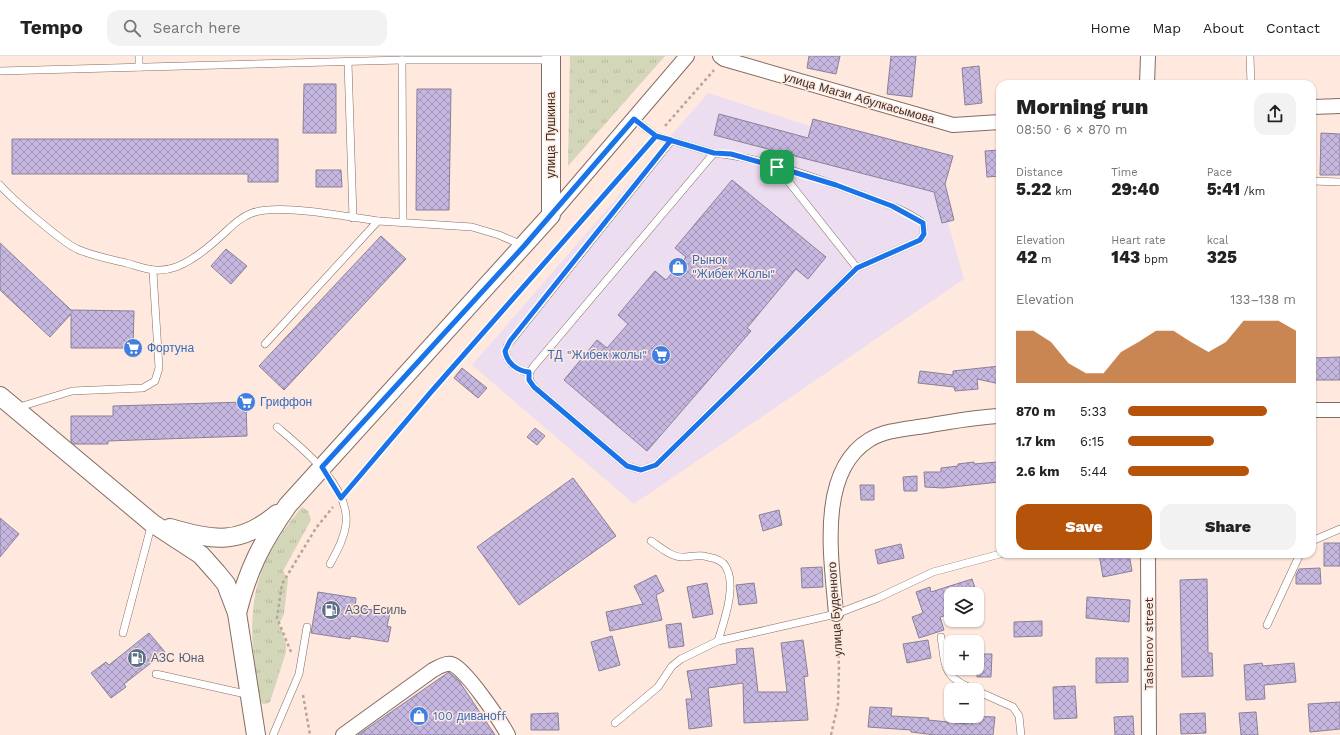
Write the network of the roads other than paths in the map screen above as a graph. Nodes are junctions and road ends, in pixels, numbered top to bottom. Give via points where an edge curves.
1 (139, 56) edge
2 (234, 56) edge
3 (687, 56) edge
4 (1148, 56) edge
5 (1250, 56) edge
6 (551, 58) edge
7 (722, 58) edge
8 (298, 60) edge
9 (402, 60) junction
10 (348, 62) junction
11 (234, 64) junction
12 (139, 67) junction
13 (0, 71) edge
14 (1147, 80) edge
15 (1251, 80) edge
16 (1340, 106) edge
17 (1316, 107) edge
18 (634, 119) junction
19 (996, 122) edge
20 (671, 140) junction
21 (714, 153) junction
22 (777, 167) junction
23 (1316, 181) edge
24 (1340, 182) edge
25 (0, 185) edge
26 (551, 215) junction
27 (353, 218) junction
28 (378, 221) junction
29 (403, 222) junction
30 (524, 246) junction
31 (857, 268) junction
32 (153, 272) junction
33 (265, 344) dead end
34 (529, 372) junction
35 (0, 396) edge
36 (14, 409) junction
37 (1316, 410) edge
38 (1340, 410) edge
39 (996, 416) edge
40 (277, 427) dead end
41 (322, 467) junction
42 (288, 504) junction
43 (152, 523) junction
44 (1340, 529) edge
45 (1316, 539) edge
46 (651, 542) dead end
47 (996, 555) edge
48 (1148, 558) edge
49 (1298, 558) edge
50 (330, 564) dead end
51 (237, 613) junction
52 (836, 614) junction
53 (1267, 625) dead end
54 (308, 627) dead end
55 (123, 633) dead end
56 (941, 637) dead end
57 (718, 641) junction
58 (156, 674) dead end
59 (961, 683) edge
60 (984, 694) edge
61 (250, 695) junction
62 (615, 723) dead end
63 (256, 735) edge
64 (274, 735) edge
65 (343, 735) edge
66 (508, 735) edge
67 (1021, 735) edge
68 (1149, 735) edge

1 - 12 lane
2 - 11 lane
3 - 18 street
4 - 14 street
5 - 15 lane
6 - 9 lane
6 - 26 street, улица Пушкина
7 - 19 street, улица Магзи Абулкасымова via 953,125
8 - 10 lane
8 - 11 lane
9 - 10 lane
9 - 29 lane
10 - 27 lane
11 - 12 lane
12 - 13 lane
16 - 17 street
18 - 20 lane via 656,136
18 - 26 street
20 - 21 lane
20 - 34 lane via 507,346 506,357 518,370
21 - 22 lane via 731,154
21 - 34 lane
22 - 31 lane
22 - 31 lane via 892,206 923,223 925,230 920,240
23 - 24 lane
25 - 32 lane via 74,248 96,257
26 - 30 street
27 - 28 lane
27 - 32 lane via 275,209 252,212 235,222 191,260 176,267
28 - 29 lane
28 - 33 lane
29 - 30 lane via 472,227
30 - 41 street
31 - 34 lane via 656,465 649,468 641,470 627,466 534,387 529,380
32 - 36 lane via 159,368 155,381 143,388 72,392
35 - 36 street
36 - 43 street
37 - 38 street
39 - 52 street, улица Буденного via 886,433 868,440 854,453 843,467 837,483 831,515
40 - 41 lane
41 - 42 street
41 - 50 lane via 341,498 346,524 341,543
42 - 43 street via 252,531 227,539 192,535
42 - 51 street via 260,548 243,590
43 - 51 street via 201,556 217,572 226,584
43 - 55 lane
44 - 45 lane
46 - 57 lane via 678,557 702,556 720,561 726,566 730,593
47 - 52 lane via 933,572 878,598
48 - 68 street, Tashenov street
49 - 53 lane
51 - 61 street
52 - 57 lane
54 - 64 lane via 299,674
56 - 59 lane via 947,672
57 - 62 lane via 672,666 658,686
58 - 61 lane
60 - 67 lane via 1013,707 1019,716
61 - 63 street
65 - 66 street via 434,670 444,664 452,664 473,685

